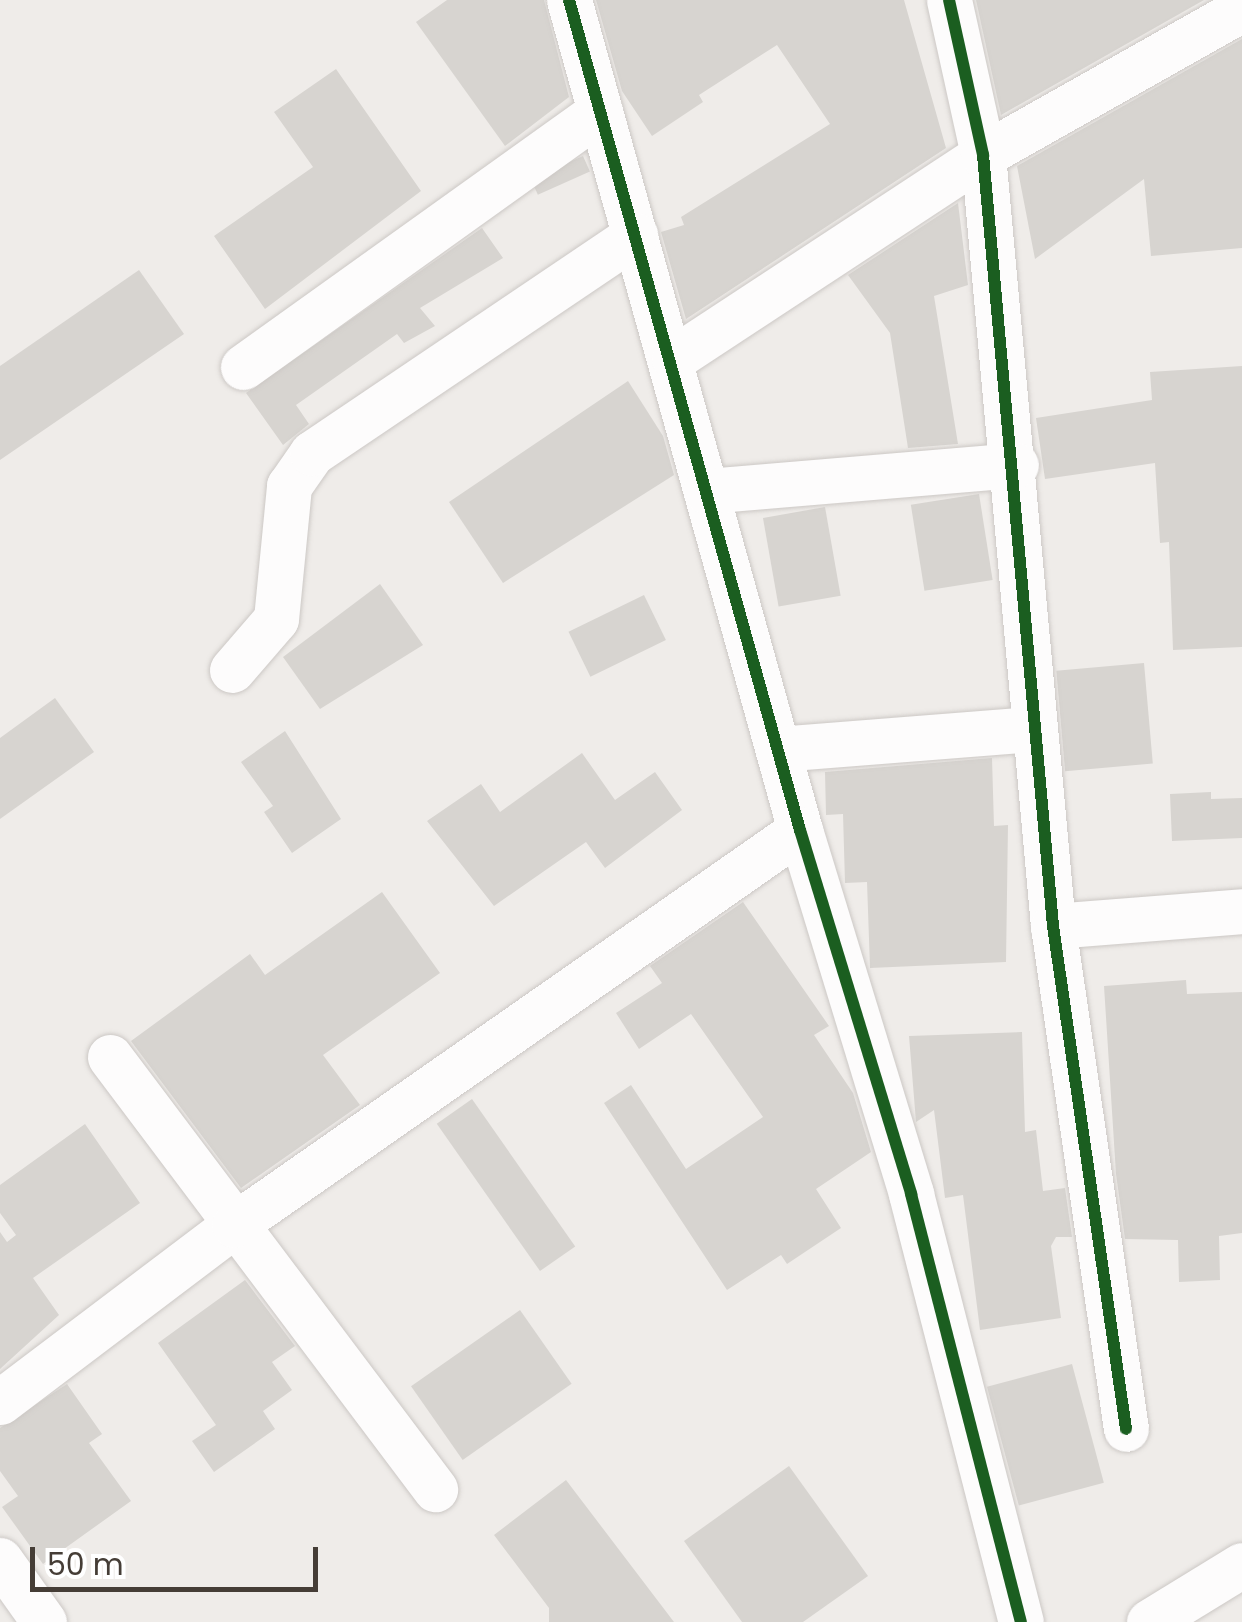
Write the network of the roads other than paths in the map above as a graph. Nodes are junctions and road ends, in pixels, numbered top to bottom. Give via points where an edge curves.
1 (569, 0) edge
2 (949, 0) edge
3 (1242, 9) edge
4 (600, 111) junction
5 (983, 155) junction
6 (634, 235) junction
7 (674, 358) junction
8 (242, 367) dead end
9 (1016, 465) junction
10 (706, 491) junction
11 (232, 670) dead end
12 (1032, 729) junction
13 (778, 749) junction
14 (800, 830) junction
15 (1242, 911) edge
16 (1053, 926) junction
17 (110, 1057) dead end
18 (234, 1225) junction
19 (0, 1402) edge
20 (1126, 1429) dead end
21 (435, 1490) dead end
22 (0, 1560) edge
23 (1242, 1565) edge
24 (44, 1622) edge
25 (1021, 1622) edge
26 (1149, 1622) edge

1 - 4 street
2 - 5 street
3 - 5 street
4 - 6 street
4 - 8 street
5 - 7 street
5 - 9 street
6 - 7 street
6 - 11 street via 304,461 289,486 276,619
7 - 10 street
9 - 10 street
9 - 12 street
10 - 13 street
12 - 13 street
12 - 16 street
13 - 14 street
14 - 18 street
14 - 25 street via 910,1194
15 - 16 street
16 - 20 street
17 - 18 street
18 - 19 street
18 - 21 street
22 - 24 street
23 - 26 street

